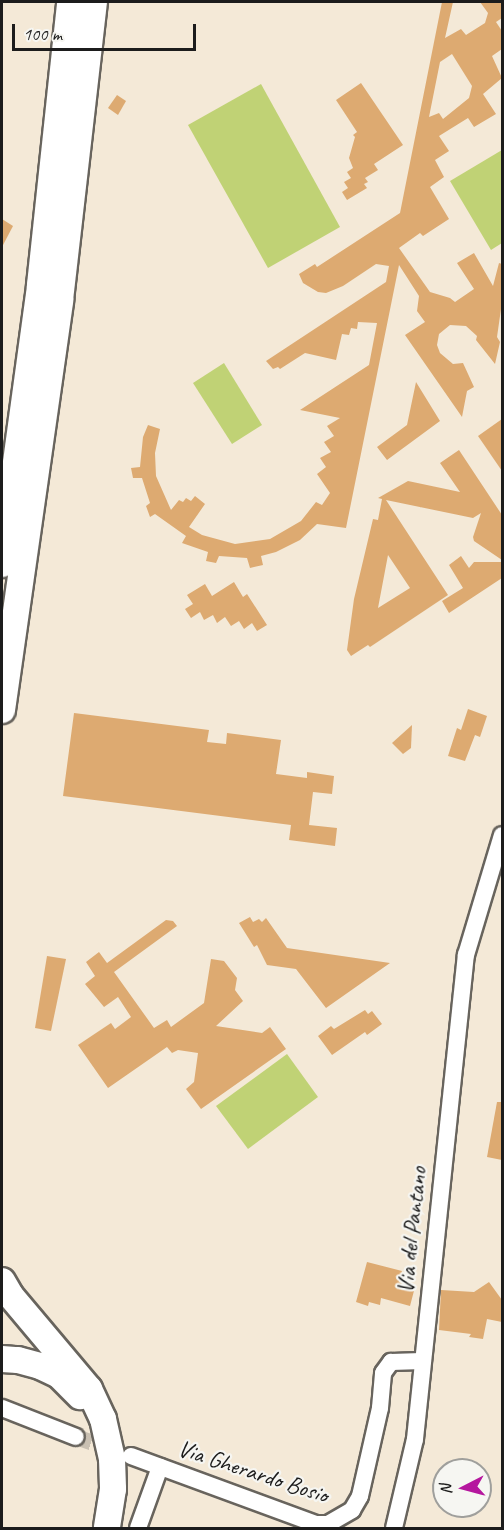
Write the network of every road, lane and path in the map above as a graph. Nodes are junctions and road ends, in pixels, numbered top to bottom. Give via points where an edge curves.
1 (70, 2) edge
2 (94, 2) edge
3 (2, 564) edge
4 (2, 710) edge
5 (502, 835) edge
6 (2, 1281) edge
7 (2, 1359) edge
8 (422, 1361) junction
9 (2, 1408) edge
10 (76, 1437) tunnel mouth
11 (131, 1456) tunnel mouth
12 (160, 1467) junction
13 (100, 1528) edge
14 (107, 1528) edge
15 (138, 1528) edge
16 (394, 1528) edge

1 - 3 highway via 37,306
2 - 4 highway via 60,300
5 - 8 street, Via del Pantano via 466,955
6 - 14 highway via 89,1389 103,1419 113,1490
7 - 13 highway via 18,1360 59,1375 77,1391 92,1413 105,1459 106,1489
8 - 12 street, Via Gherardo Bosio via 391,1362 383,1373 380,1408 360,1496 352,1510 328,1524 316,1524
8 - 16 street, Via del Pantano via 414,1439
9 - 10 street
11 - 12 street, Via Gherardo Bosio
12 - 15 street

